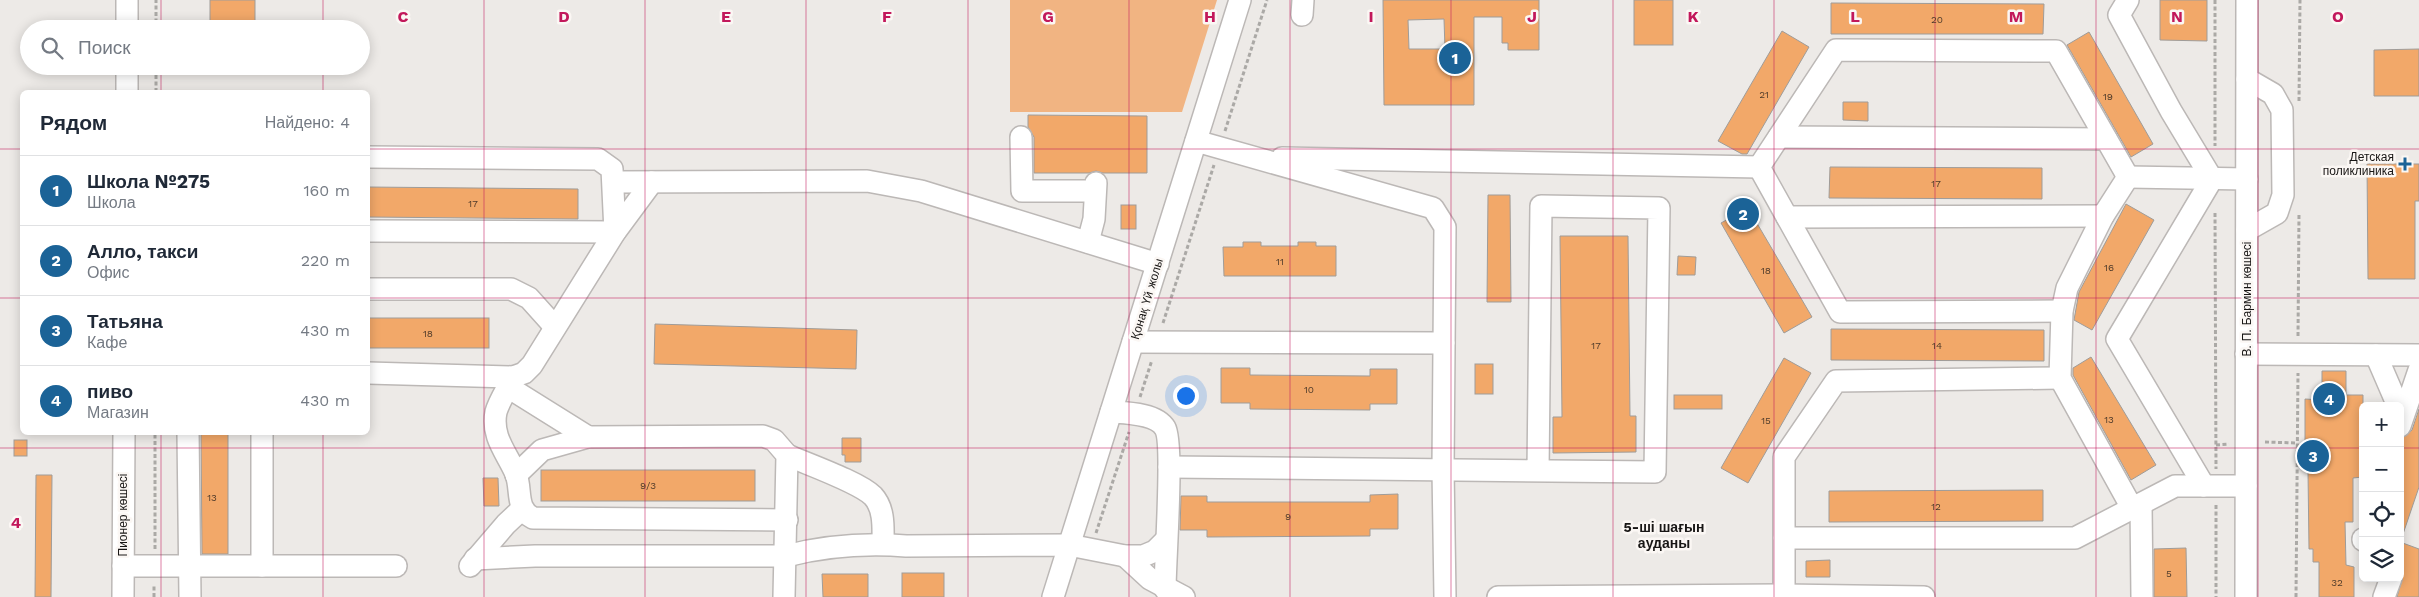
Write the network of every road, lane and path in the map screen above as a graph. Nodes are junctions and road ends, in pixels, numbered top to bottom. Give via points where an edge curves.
1 (128, 0) edge
2 (156, 0) edge
3 (1240, 0) edge
4 (1267, 0) edge
5 (2128, 0) edge
6 (2215, 0) edge
7 (2247, 0) edge
8 (127, 20) edge
9 (156, 20) edge
10 (127, 75) edge
11 (156, 75) edge
12 (2247, 79) junction
13 (127, 90) edge
14 (156, 90) edge
15 (1021, 137) dead end
16 (1779, 137) junction
17 (2106, 139) junction
18 (1196, 141) junction
19 (1220, 148) junction
20 (2215, 149) dead end
21 (370, 157) edge
22 (1260, 158) junction
23 (1759, 167) junction
24 (2128, 178) junction
25 (2212, 179) junction
26 (2247, 179) junction
27 (614, 182) junction
28 (652, 182) junction
29 (2215, 208) dead end
30 (2103, 216) junction
31 (1787, 217) junction
32 (2247, 230) junction
33 (370, 231) edge
34 (615, 232) junction
35 (1088, 242) junction
36 (1158, 264) junction
37 (370, 289) edge
38 (2062, 311) junction
39 (555, 326) junction
40 (1133, 342) junction
41 (1158, 342) junction
42 (1444, 343) junction
43 (2246, 354) junction
44 (2298, 354) junction
45 (2376, 355) junction
46 (2419, 355) edge
47 (2419, 370) edge
48 (370, 373) edge
49 (2060, 378) junction
50 (511, 382) junction
51 (2395, 402) edge
52 (2404, 406) edge
53 (1111, 412) junction
54 (1135, 414) junction
55 (124, 435) edge
56 (155, 435) edge
57 (188, 435) edge
58 (262, 435) edge
59 (588, 437) junction
60 (787, 455) junction
61 (1169, 467) junction
62 (1443, 469) junction
63 (1538, 470) junction
64 (516, 475) junction
65 (2210, 486) junction
66 (2246, 486) junction
67 (2136, 506) junction
68 (522, 509) junction
69 (787, 520) junction
70 (1784, 538) junction
71 (1166, 540) junction
72 (883, 544) junction
73 (1069, 545) junction
74 (1091, 550) junction
75 (786, 556) junction
76 (1125, 556) junction
77 (123, 566) junction
78 (154, 566) junction
79 (190, 566) junction
80 (262, 566) junction
81 (396, 566) dead end
82 (2390, 582) edge
83 (1174, 593) edge
84 (1784, 596) edge
85 (123, 597) edge
86 (190, 597) edge
87 (784, 597) edge
88 (1053, 597) edge
89 (1445, 597) edge
90 (1498, 597) edge
91 (1924, 597) edge
92 (2142, 597) edge
93 (2216, 597) edge
94 (2246, 597) edge
95 (2296, 597) edge
96 (2384, 597) edge

1 - 8 street
2 - 9 path
3 - 18 street, Қонақ Үй жолы
4 - 19 path
5 - 25 street via 2119,15
6 - 20 path
7 - 12 street, В. П. Бармин көшесі
10 - 13 street
11 - 14 path
12 - 26 street, В. П. Бармин көшесі
12 - 32 street via 2273,94 2282,110 2283,196 2277,213
15 - 35 street via 1022,191 1096,187 1094,219
16 - 17 street
16 - 17 street via 1836,50 2056,51
16 - 23 street
17 - 24 street
18 - 19 street
18 - 36 street, Қонақ Үй жолы
19 - 22 street
19 - 41 path
21 - 27 street via 598,159 612,169
22 - 23 street
22 - 42 street via 1433,208 1445,227
23 - 31 street
24 - 25 street
24 - 30 street
25 - 26 street
25 - 65 street via 2117,339
26 - 32 street, В. П. Бармин көшесі
27 - 28 street
27 - 34 street
28 - 34 street
28 - 35 street via 867,181 921,191
29 - 65 path
30 - 31 street
30 - 38 street via 2067,288
31 - 38 street via 1840,312
32 - 43 street, В. П. Бармин көшесі
33 - 34 street
34 - 39 street
35 - 36 street
36 - 40 street, Қонақ Үй жолы
37 - 39 street via 510,289 529,298
38 - 49 street
39 - 50 street via 532,366
40 - 41 street
40 - 53 street, Қонақ Үй жолы
41 - 42 street
41 - 54 path
42 - 62 street
43 - 44 street
43 - 66 street, В. П. Бармин көшесі
44 - 45 street
44 - 95 path
45 - 46 street
45 - 51 street
47 - 52 street
48 - 50 street
49 - 67 street
49 - 70 street via 1836,381 1784,457
50 - 59 street
50 - 64 street via 496,412 496,435
53 - 54 street
53 - 73 street, Қонақ Үй жолы
54 - 61 street via 1160,423 1164,428
54 - 74 path
55 - 77 street, Пионер көшесі
56 - 78 path
57 - 79 street
58 - 80 street
59 - 60 street via 763,436 774,440
59 - 64 street via 542,450
60 - 69 street
60 - 72 street via 874,496 883,515
61 - 62 street
61 - 71 street
62 - 63 street
62 - 89 street
63 - 63 street via 1541,206 1659,208 1656,472
64 - 68 street
65 - 66 street
65 - 67 street via 2174,486
65 - 93 path
66 - 94 street, В. П. Бармин көшесі
67 - 70 street via 2075,538
67 - 92 street
68 - 69 street via 533,518
68 - 75 street via 471,564 535,556
69 - 75 street
70 - 84 street
71 - 76 street via 1143,556
71 - 83 street
72 - 73 street
72 - 75 street via 815,548
73 - 74 street
73 - 88 street, Қонақ Үй жолы
74 - 76 street
75 - 87 street
76 - 83 street
77 - 78 street
77 - 85 street, Пионер көшесі
78 - 79 street
79 - 80 street
79 - 86 street
80 - 81 street
82 - 96 street
84 - 90 street
84 - 91 street

